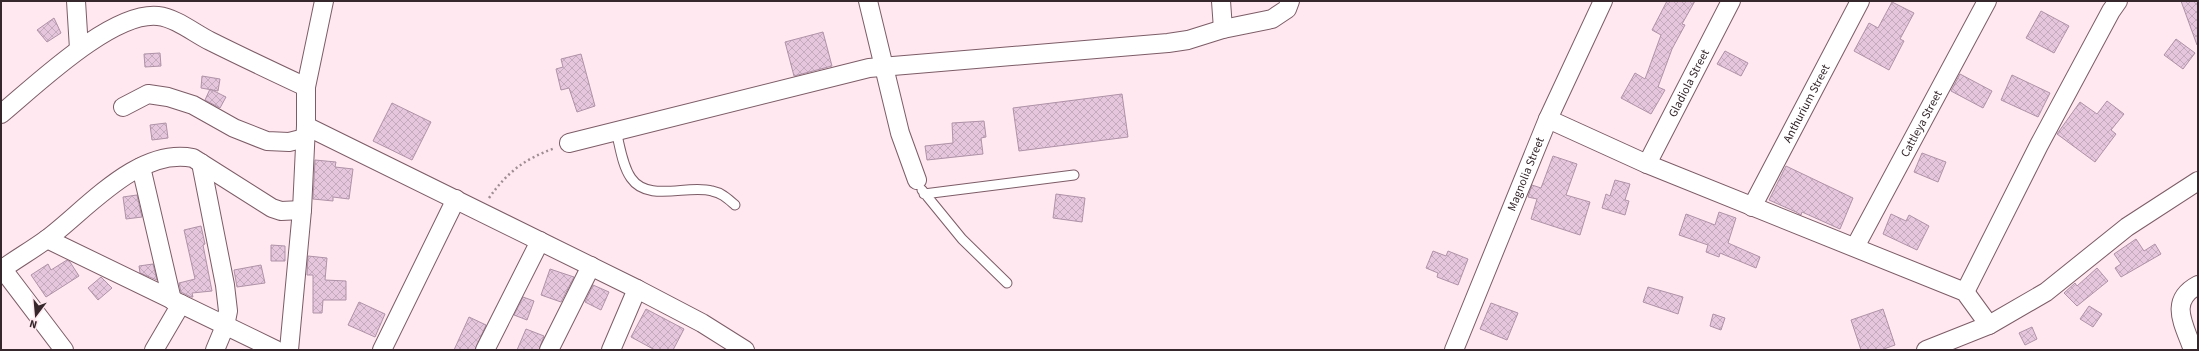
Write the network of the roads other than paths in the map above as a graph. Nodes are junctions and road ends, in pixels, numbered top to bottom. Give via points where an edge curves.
1 (76, 1) edge
2 (324, 1) edge
3 (868, 1) edge
4 (1221, 1) edge
5 (1290, 1) edge
6 (1604, 1) edge
7 (1731, 1) edge
8 (1860, 1) edge
9 (1987, 1) edge
10 (2118, 1) edge
11 (1223, 29) junction
12 (79, 49) junction
13 (884, 66) junction
14 (306, 87) junction
15 (123, 107) dead end
16 (1, 114) edge
17 (1548, 119) junction
18 (616, 131) junction
19 (305, 132) junction
20 (569, 143) road end
21 (201, 163) junction
22 (1647, 164) junction
23 (141, 167) junction
24 (1074, 175) dead end
25 (2198, 181) edge
26 (920, 187) junction
27 (456, 199) junction
28 (735, 205) dead end
29 (1752, 207) junction
30 (302, 210) junction
31 (47, 239) junction
32 (540, 241) junction
33 (1855, 247) junction
34 (591, 266) junction
35 (1, 269) edge
36 (1007, 283) dead end
37 (2198, 285) edge
38 (636, 289) junction
39 (1965, 292) junction
40 (177, 302) junction
41 (1989, 325) junction
42 (225, 326) junction
43 (64, 350) edge
44 (154, 350) edge
45 (215, 350) edge
46 (276, 350) edge
47 (289, 350) edge
48 (382, 350) edge
49 (485, 350) edge
50 (549, 350) edge
51 (611, 350) edge
52 (745, 350) edge
53 (1454, 350) edge
54 (1926, 350) edge
55 (2193, 350) edge

1 - 12 street
2 - 14 street
3 - 13 street
4 - 11 street
5 - 11 street via 1287,8 1272,19
6 - 17 street, Magnolia Street
7 - 22 street, Gladiola Street
8 - 29 street, Anthurium Street
9 - 33 street, Cattleya Street
10 - 39 street via 2039,145
11 - 13 street via 1168,44
12 - 14 street via 123,24 144,16 159,16
12 - 16 street
13 - 18 street via 857,70
13 - 26 street via 900,133
14 - 19 street
15 - 19 street via 148,94 168,97 193,106 234,128 267,141 289,142
17 - 22 street
17 - 53 street, Magnolia Street
18 - 20 street
18 - 28 lane via 627,170 636,183 651,190 714,191
19 - 27 street
19 - 30 street
21 - 23 street via 193,158 172,156
21 - 30 street via 272,208 281,211
21 - 42 street via 225,285 228,311
22 - 29 street
23 - 31 street via 114,184
23 - 40 street
24 - 26 lane
25 - 41 street via 2127,228 2046,292
26 - 36 lane via 962,239
27 - 32 street
27 - 48 street
29 - 33 street
30 - 47 street
31 - 35 street
31 - 40 street
32 - 34 street
32 - 49 street
33 - 39 street
34 - 38 street
34 - 50 street
35 - 43 street
37 - 55 street via 2187,291 2180,302 2182,319
38 - 51 street
38 - 52 street via 702,323
39 - 41 street
40 - 42 street
40 - 44 street
41 - 54 street
42 - 45 street
42 - 46 street

